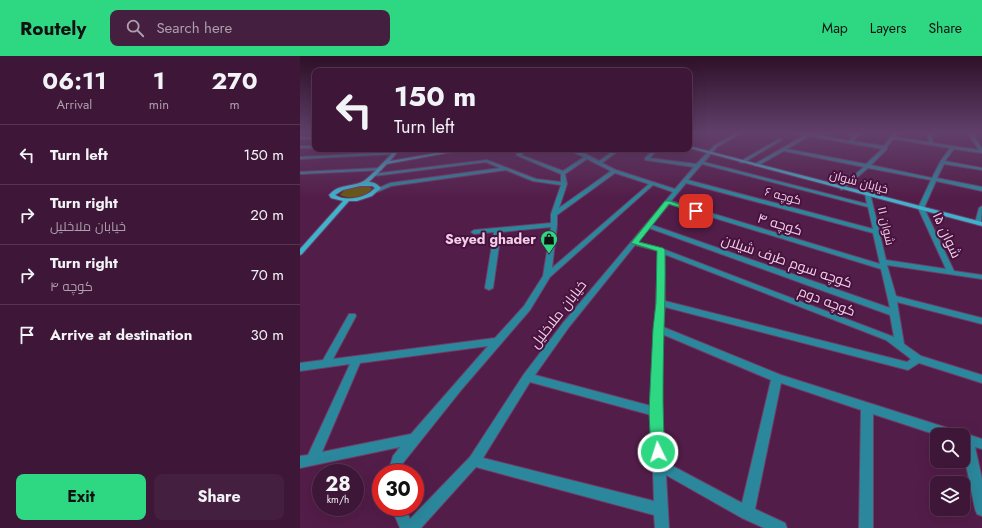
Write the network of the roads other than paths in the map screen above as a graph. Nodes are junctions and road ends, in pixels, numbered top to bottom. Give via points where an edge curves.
1 (354, 154) edge
2 (393, 154) edge
3 (438, 154) edge
4 (519, 154) edge
5 (580, 154) edge
6 (612, 154) edge
7 (651, 154) edge
8 (707, 154) edge
9 (712, 154) edge
10 (755, 154) edge
11 (774, 154) edge
12 (808, 154) edge
13 (880, 154) edge
14 (948, 154) edge
15 (300, 158) edge
16 (586, 158) junction
17 (741, 162) junction
18 (942, 162) junction
19 (386, 163) junction
20 (599, 163) junction
21 (698, 164) junction
22 (755, 165) junction
23 (869, 166) junction
24 (380, 169) junction
25 (506, 169) junction
26 (982, 169) edge
27 (614, 171) junction
28 (300, 173) edge
29 (562, 174) junction
30 (374, 175) junction
31 (934, 180) junction
32 (684, 181) junction
33 (982, 182) edge
34 (364, 184) junction
35 (564, 184) junction
36 (652, 184) junction
37 (842, 188) junction
38 (981, 189) edge
39 (377, 190) junction
40 (676, 191) junction
41 (868, 194) junction
42 (347, 200) junction
43 (667, 202) junction
44 (870, 206) junction
45 (921, 208) junction
46 (982, 208) edge
47 (554, 214) junction
48 (980, 223) edge
49 (554, 225) junction
50 (648, 226) junction
51 (498, 230) junction
52 (474, 232) dead end
53 (876, 232) junction
54 (634, 243) junction
55 (661, 250) junction
56 (300, 253) edge
57 (884, 265) junction
58 (951, 272) junction
59 (547, 276) junction
60 (982, 277) edge
61 (489, 288) dead end
62 (892, 298) junction
63 (661, 303) junction
64 (894, 313) junction
65 (352, 316) dead end
66 (982, 321) edge
67 (658, 329) junction
68 (498, 341) junction
69 (900, 346) junction
70 (357, 359) junction
71 (918, 359) junction
72 (326, 363) junction
73 (300, 367) edge
74 (528, 377) junction
75 (777, 378) junction
76 (982, 379) edge
77 (867, 407) junction
78 (656, 412) junction
79 (932, 428) edge
80 (414, 439) junction
81 (970, 440) edge
82 (982, 444) edge
83 (312, 460) junction
84 (970, 460) edge
85 (474, 461) junction
86 (300, 462) edge
87 (397, 464) edge
88 (659, 465) junction
89 (982, 509) edge
90 (662, 510) junction
91 (748, 513) junction
92 (402, 516) edge
93 (407, 528) edge
94 (411, 528) edge
95 (662, 528) edge
96 (780, 528) edge
97 (866, 528) edge

1 - 15 street
2 - 19 street
3 - 19 street
4 - 29 street
5 - 16 street
6 - 20 street
7 - 21 street via 647,159
8 - 21 street, خیابان ملاخلیل
9 - 17 street, خیابان شوان
10 - 17 street
11 - 22 street
12 - 23 street
13 - 23 street
14 - 18 street
16 - 20 street
16 - 29 street
17 - 22 street, خیابان شوان
18 - 26 street
18 - 31 street
19 - 24 street
20 - 27 street
21 - 32 street, خیابان ملاخلیل
21 - 44 street
22 - 37 street, خیابان شوان
23 - 31 street
23 - 37 street
24 - 28 street
24 - 30 street
25 - 30 street via 487,161
25 - 35 street via 536,180
25 - 39 street via 390,185
27 - 36 street
27 - 47 street
29 - 35 street
30 - 34 street
31 - 38 street
31 - 45 street
32 - 40 street, خیابان ملاخلیل
32 - 53 street, کوچه ۶
33 - 38 street
34 - 39 street via 376,186
34 - 42 street via 345,187 332,195 336,199
35 - 47 street
36 - 40 street
36 - 59 street
37 - 41 street, خیابان شوان
39 - 42 street
40 - 43 street, خیابان ملاخلیل
41 - 44 street, شوان ۱۱
41 - 45 street, خیابان شوان
42 - 56 street
43 - 50 street, خیابان ملاخلیل
43 - 57 street, کوچه ۴
44 - 53 street, شوان ۱۱
45 - 48 street, خیابان شوان
45 - 58 street, شوان ۱۵
46 - 48 street
47 - 49 street
49 - 51 street
49 - 59 street
50 - 54 street, خیابان ملاخلیل
50 - 64 street, کوچه سوم طرف شیلان
51 - 52 street
51 - 61 street
53 - 57 street, شوان ۱۱
54 - 55 street, کوچه دوم
54 - 74 street, خیابان ملاخلیل via 566,325
55 - 63 street
55 - 69 street, کوچه دوم via 889,338
57 - 58 street, کوچه ۴
57 - 62 street, شوان ۱۱
58 - 60 street, کوچه ۴
59 - 68 street via 527,308
62 - 64 street, شوان ۱۱
62 - 66 street
63 - 67 street
63 - 71 street via 908,366
64 - 69 street, شوان ۱۱
65 - 72 street
67 - 75 street
67 - 78 street
68 - 70 street
68 - 80 street
69 - 71 street, کوچه دوم
70 - 72 street
70 - 83 street
71 - 76 street, کوچه دوم
72 - 73 street
74 - 78 street
74 - 85 street, خیابان ملاخلیل
75 - 77 street
75 - 91 street
77 - 79 street
77 - 97 street
78 - 88 street
80 - 83 street
80 - 87 street
81 - 82 street
83 - 86 street
84 - 89 street
85 - 90 street
85 - 94 street, خیابان ملاخلیل
88 - 90 street
88 - 91 street
90 - 95 street
91 - 96 street
92 - 93 street

